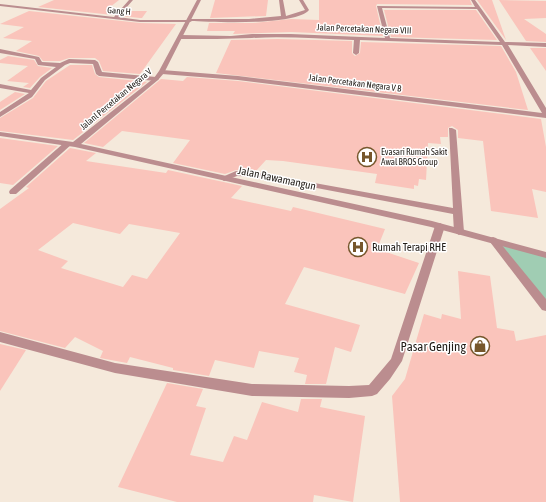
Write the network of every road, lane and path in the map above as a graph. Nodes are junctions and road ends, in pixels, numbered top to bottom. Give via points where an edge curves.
1 (131, 0) edge
2 (199, 0) edge
3 (281, 0) edge
4 (301, 0) edge
5 (380, 0) edge
6 (473, 0) edge
7 (1, 5) edge
8 (383, 6) junction
9 (479, 8) junction
10 (114, 18) junction
11 (284, 18) junction
12 (190, 20) junction
13 (181, 37) junction
14 (357, 38) junction
15 (388, 40) junction
16 (504, 44) junction
17 (546, 45) edge
18 (0, 51) edge
19 (356, 53) dead end
20 (62, 65) junction
21 (162, 72) junction
22 (156, 79) junction
23 (0, 86) edge
24 (32, 92) junction
25 (0, 115) edge
26 (546, 115) edge
27 (452, 130) dead end
28 (0, 134) edge
29 (71, 145) junction
30 (224, 178) junction
31 (13, 192) dead end
32 (457, 212) junction
33 (440, 226) junction
34 (459, 232) junction
35 (493, 240) junction
36 (546, 255) edge
37 (546, 307) edge
38 (0, 337) edge

1 - 10 street
2 - 12 street, Jalanl Percetakan Negara V
3 - 11 street
4 - 11 street, Gang H via 305,12
5 - 8 street
6 - 9 street
7 - 10 street, Gang H
8 - 9 street
8 - 15 street via 378,8
9 - 16 street
10 - 12 street, Gang H
11 - 12 street, Gang H
12 - 13 street, Jalanl Percetakan Negara V
13 - 14 street, Jalan Percetakan Negara VIII via 231,38 270,35
13 - 21 street, Jalanl Percetakan Negara V
14 - 15 street, Jalan Percetakan Negara VIII
14 - 19 street
15 - 16 street, Jalan Percetakan Negara VIII
16 - 17 street, Jalan Percetakan Negara VIII
16 - 26 street
18 - 20 street via 37,58 40,64
20 - 22 street via 69,61 94,62 99,74
20 - 24 street via 43,79
21 - 22 street, Jalanl Percetakan Negara V
21 - 26 street, Jalan Percetakan Negara V B via 238,78
22 - 29 street, Jalanl Percetakan Negara V
23 - 24 street
24 - 25 street via 30,96
27 - 32 street
28 - 29 street, Jalan Rawamangun
29 - 30 street, Jalan Rawamangun
29 - 31 street, Jalanl Percetakan Negara V
30 - 32 street via 236,173 259,175
30 - 33 street, Jalan Rawamangun
32 - 34 street
33 - 34 street, Jalan Rawamangun
33 - 38 street via 396,361 372,390 252,390 115,368
34 - 35 street, Jalan Rawamangun
35 - 36 street, Jalan Rawamangun
35 - 37 street

